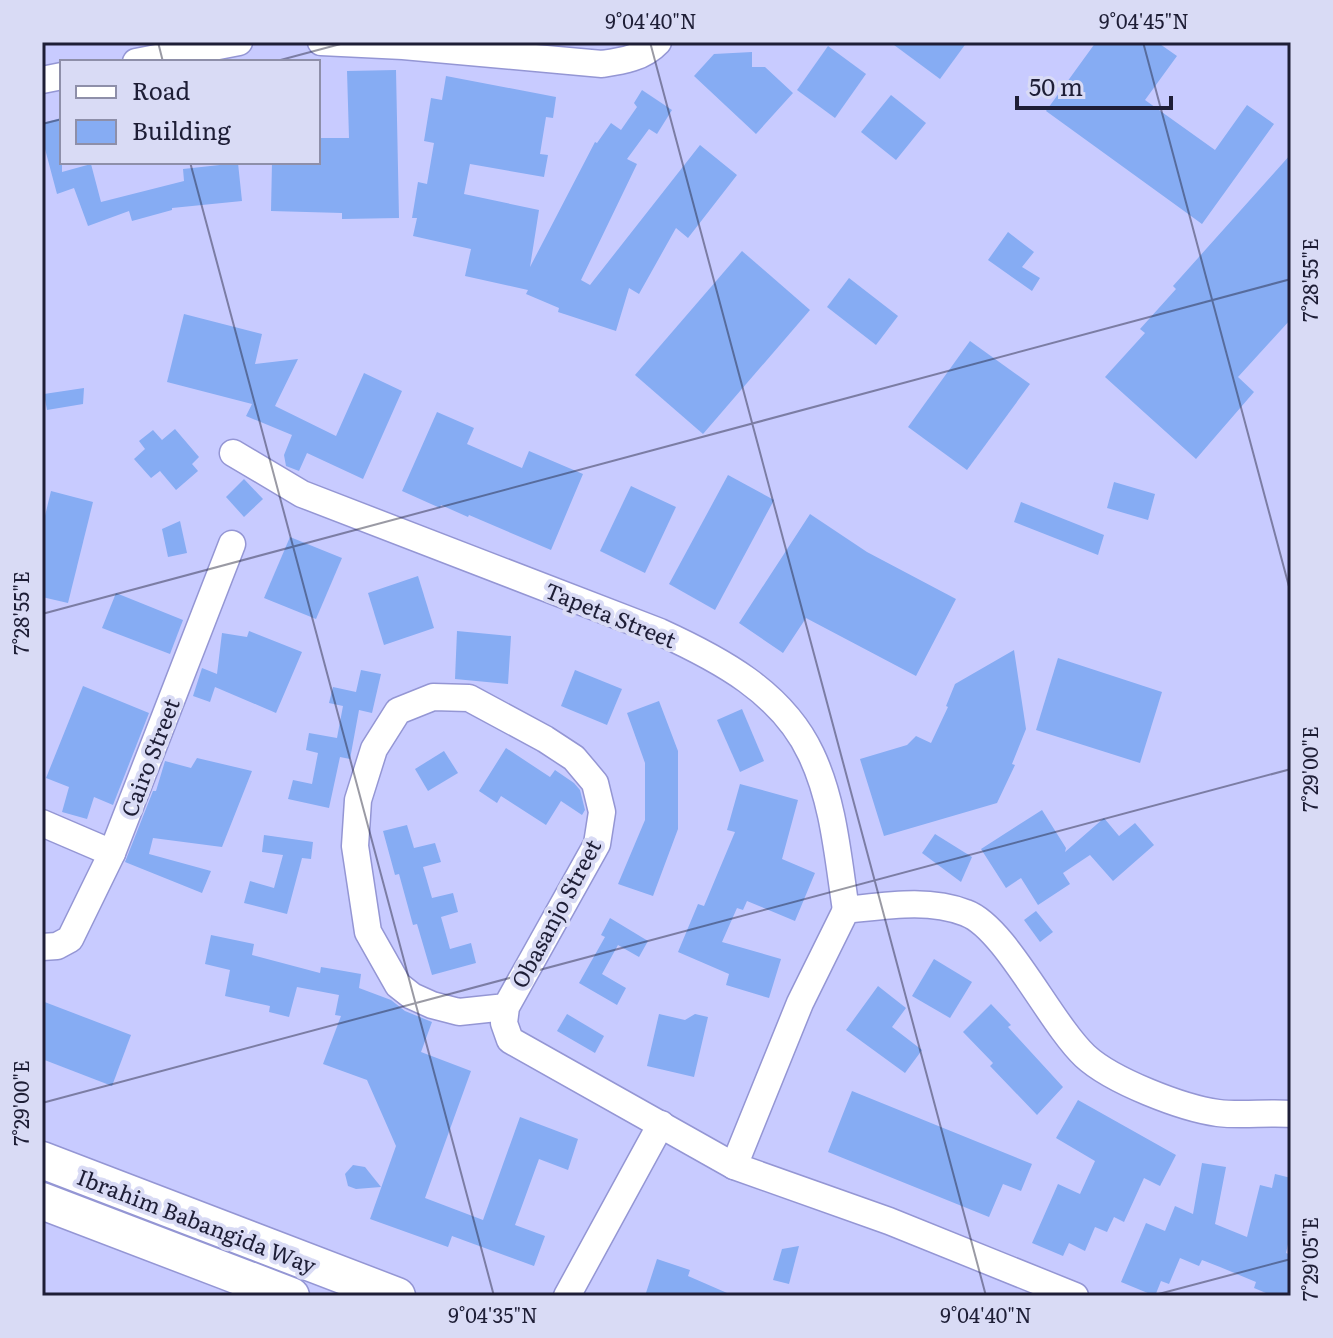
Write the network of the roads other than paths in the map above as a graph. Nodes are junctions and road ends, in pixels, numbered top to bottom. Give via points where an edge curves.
1 (239, 42) edge
2 (321, 42) edge
3 (658, 42) edge
4 (146, 60) edge
5 (233, 453) dead end
6 (232, 544) dead end
7 (42, 823) edge
8 (112, 853) junction
9 (846, 910) junction
10 (42, 947) edge
11 (506, 1007) junction
12 (1291, 1114) edge
13 (661, 1124) junction
14 (42, 1160) edge
15 (734, 1166) junction
16 (42, 1201) edge
17 (291, 1296) edge
18 (397, 1296) edge
19 (567, 1296) edge
20 (1075, 1296) edge

1 - 4 street
2 - 3 street via 602,64 627,61
5 - 9 street, Tapeta Street via 302,494 660,632 714,657 755,685 811,753 831,816
6 - 8 street, Cairo Street
7 - 8 street
8 - 10 street, Cairo Street via 70,939
9 - 12 street via 897,904 968,913 998,938 1086,1057 1118,1079 1218,1113
9 - 15 street via 800,1003
11 - 11 street, Obasanjo Street via 459,1012 412,996 398,985 368,932 355,846 358,800 374,749 398,711 433,697 469,698 574,758 595,783 602,812 597,844
11 - 13 street, Obasanjo Street via 510,1040
13 - 15 street, Obasanjo Street
13 - 19 street
14 - 18 main road, Ibrahim Babangida Way
15 - 20 street, Obasanjo Street
16 - 17 main road, Ibrahim Babangida Way

